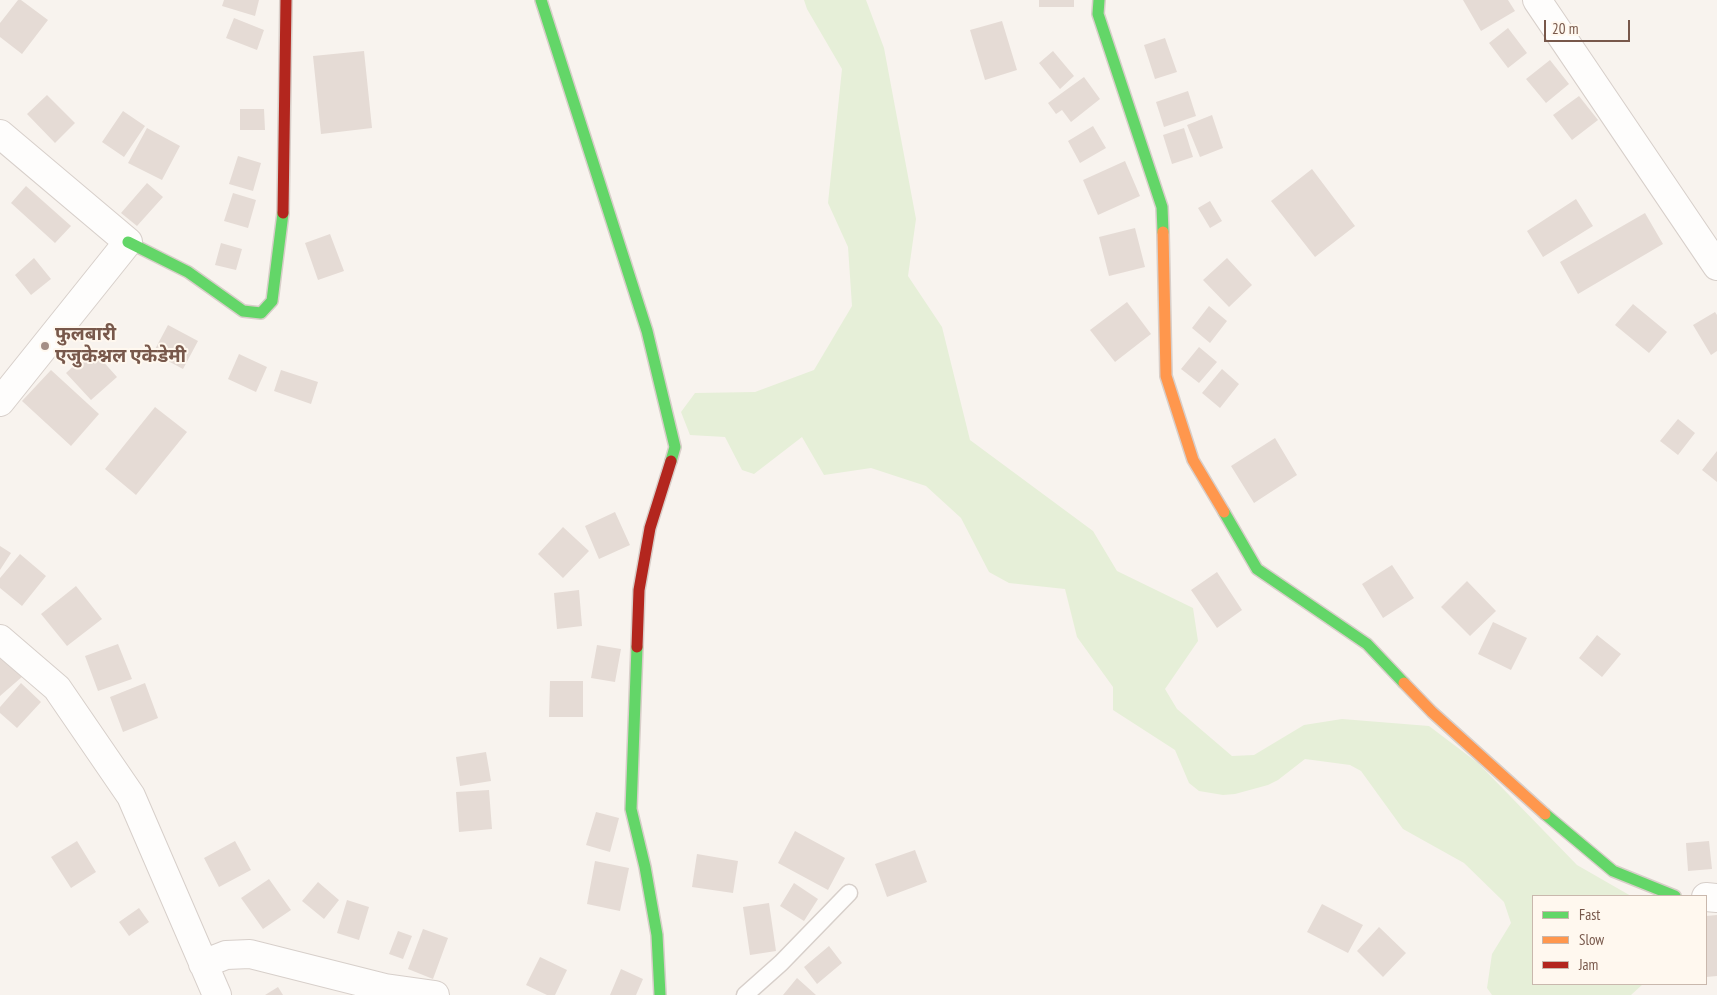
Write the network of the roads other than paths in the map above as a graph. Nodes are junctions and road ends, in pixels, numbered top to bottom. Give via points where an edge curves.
1 (286, 0) edge
2 (541, 0) edge
3 (1099, 0) edge
4 (1537, 0) edge
5 (0, 134) edge
6 (128, 242) junction
7 (1717, 266) edge
8 (0, 402) edge
9 (0, 639) edge
10 (849, 893) dead end
11 (1673, 895) edge
12 (203, 964) junction
13 (217, 995) edge
14 (435, 995) edge
15 (660, 995) edge
16 (745, 995) edge

1 - 6 street via 283,222 272,301 261,313 243,311 188,272
2 - 15 street via 647,331 675,447 650,528 639,590 631,809 657,935
3 - 11 street via 1098,14 1162,207 1166,376 1193,460 1257,569 1367,644 1432,712 1527,799 1613,871
4 - 7 street
5 - 6 street
6 - 8 street
9 - 12 street via 57,688 131,796
10 - 16 lane
12 - 13 street
12 - 14 street via 226,955 250,954 385,988

